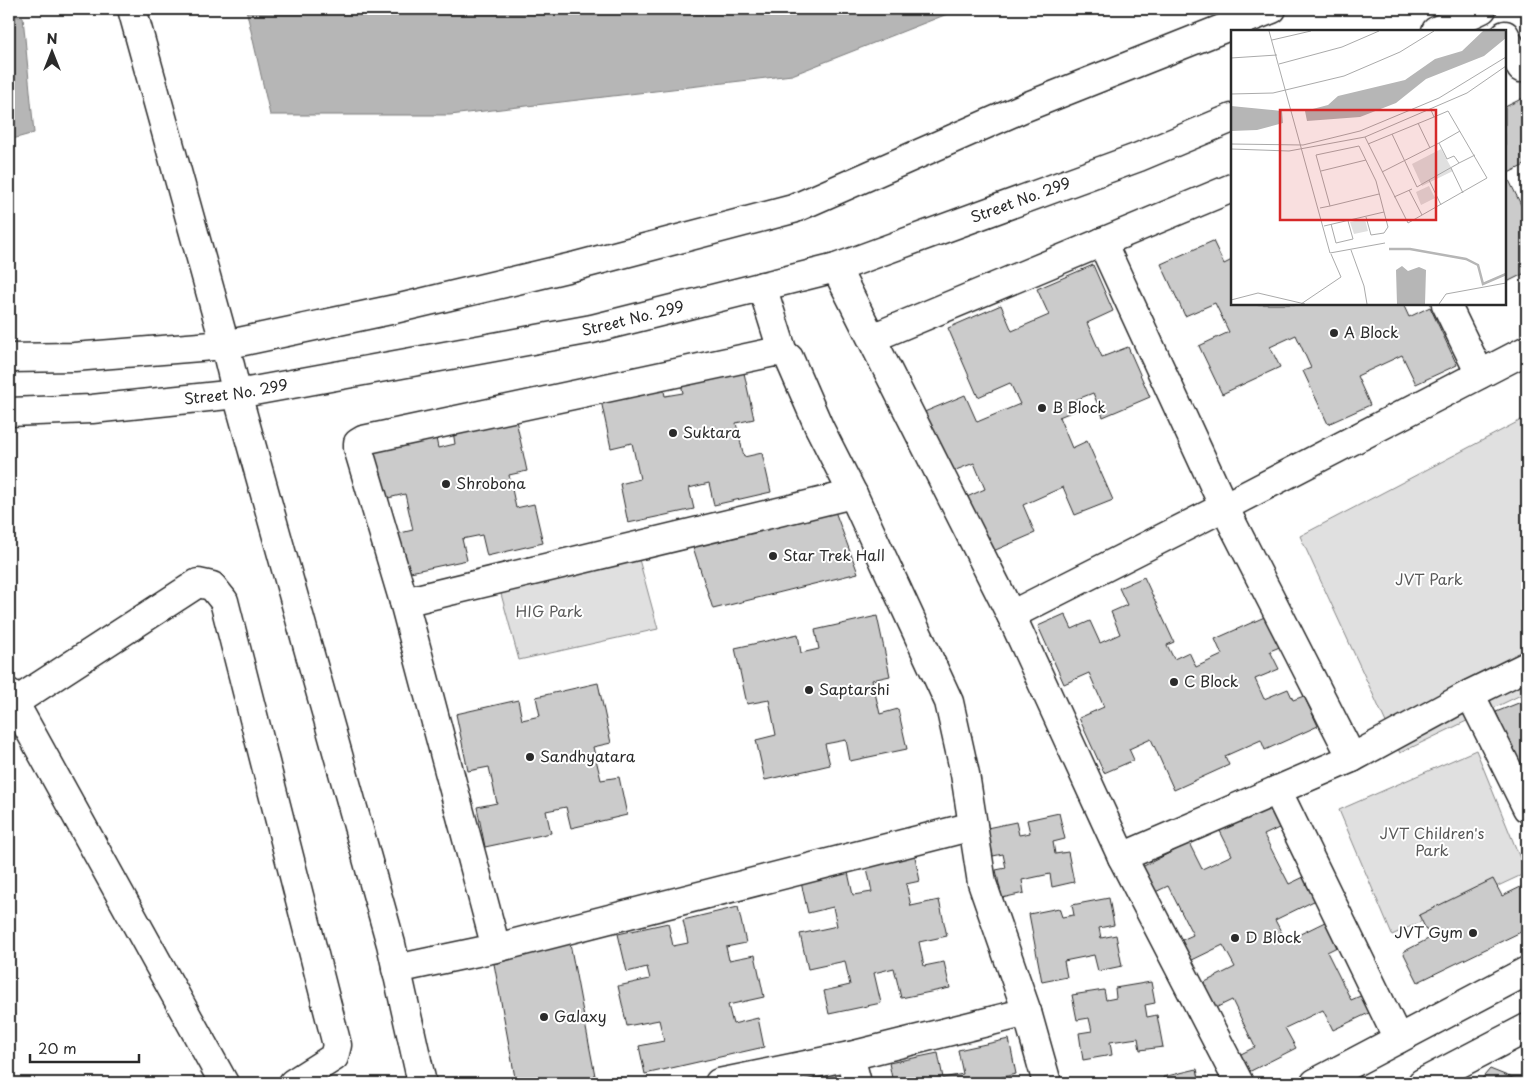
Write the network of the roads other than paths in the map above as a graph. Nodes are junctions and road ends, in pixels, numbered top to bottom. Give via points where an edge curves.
1 (132, 9) edge
2 (1272, 9) edge
3 (1482, 9) edge
4 (1491, 9) edge
5 (1438, 30) edge
6 (1502, 30) edge
7 (1506, 38) edge
8 (1518, 70) edge
9 (1231, 118) edge
10 (1231, 188) edge
11 (1102, 242) junction
12 (836, 268) junction
13 (762, 286) junction
14 (1446, 305) edge
15 (872, 338) junction
16 (225, 345) junction
17 (1527, 350) edge
18 (782, 353) junction
19 (9, 358) edge
20 (1480, 374) junction
21 (237, 394) junction
22 (9, 412) edge
23 (853, 494) junction
24 (1224, 507) junction
25 (404, 602) junction
26 (1011, 615) junction
27 (1527, 666) edge
28 (1470, 694) junction
29 (12, 698) edge
30 (1352, 758) junction
31 (1277, 790) junction
32 (1527, 808) edge
33 (973, 826) junction
34 (1122, 857) junction
35 (496, 948) junction
36 (396, 969) junction
37 (1527, 971) edge
38 (1027, 1012) junction
39 (1527, 1028) edge
40 (1398, 1039) junction
41 (850, 1056) junction
42 (224, 1083) edge
43 (293, 1083) edge
44 (422, 1083) edge
45 (719, 1083) edge
46 (858, 1083) edge
47 (1046, 1083) edge
48 (1239, 1083) edge
49 (1315, 1083) edge
50 (1422, 1083) edge

1 - 16 street
2 - 16 street via 1023,108 792,209 576,266
3 - 5 street
4 - 6 street
7 - 8 street
9 - 12 street, Street No. 299 via 1139,157
10 - 11 street
11 - 15 street
11 - 24 street
12 - 13 street, Street No. 299
12 - 15 street
13 - 18 street
13 - 21 street, Street No. 299 via 592,328
14 - 20 street
15 - 26 street
16 - 19 street via 74,357
16 - 21 street
17 - 20 street
18 - 23 street via 789,358
18 - 25 street via 764,354 358,443
20 - 24 street
21 - 22 street, Street No. 299 via 92,409
21 - 36 street
23 - 25 street
23 - 33 street via 949,702
24 - 26 street
24 - 30 street
25 - 35 street
26 - 34 street
27 - 28 street
28 - 30 street
28 - 32 street
29 - 42 street
29 - 43 street via 198,583 212,586 224,601 337,1045 334,1057
30 - 31 street
31 - 34 street
31 - 40 street
33 - 35 street
33 - 38 street via 982,883
34 - 48 street
35 - 36 street
36 - 44 street
37 - 40 street
38 - 41 street
38 - 47 street
39 - 50 street
40 - 49 street
41 - 45 street
41 - 46 street

